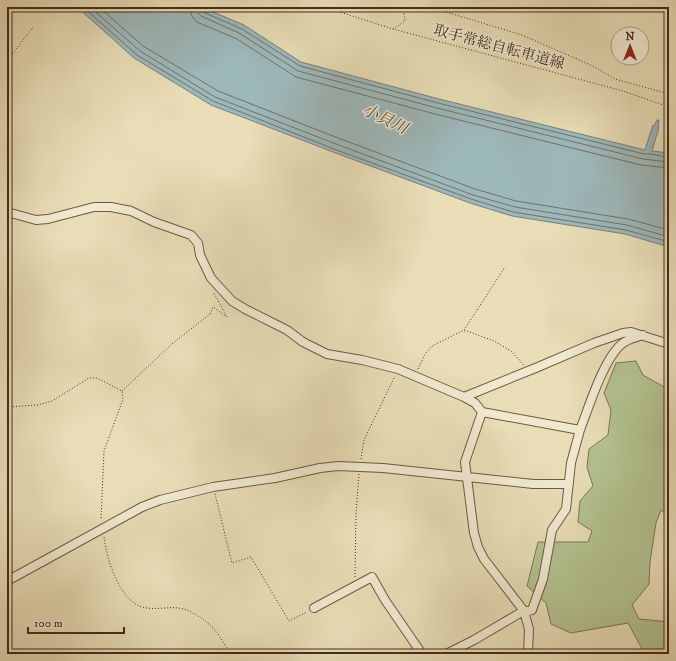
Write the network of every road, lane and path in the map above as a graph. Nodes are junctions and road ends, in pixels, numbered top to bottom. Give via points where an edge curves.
1 (324, 7) edge
2 (405, 7) edge
3 (417, 7) edge
4 (33, 27) dead end
5 (393, 29) junction
6 (7, 61) edge
7 (669, 94) edge
8 (669, 107) edge
9 (7, 212) edge
10 (505, 267) dead end
11 (213, 291) dead end
12 (463, 331) junction
13 (643, 335) junction
14 (669, 344) edge
15 (529, 371) junction
16 (414, 376) junction
17 (122, 391) junction
18 (464, 397) junction
19 (7, 407) edge
20 (482, 412) junction
21 (580, 430) junction
22 (466, 476) junction
23 (569, 484) junction
24 (213, 487) junction
25 (103, 529) junction
26 (7, 581) edge
27 (314, 608) joint
28 (524, 611) junction
29 (232, 654) edge
30 (422, 654) edge
31 (446, 654) edge
32 (528, 654) edge

1 - 5 path, 取手常総自転車道線
2 - 5 path via 405,21
3 - 7 path via 446,12 522,35 593,66 615,79
4 - 6 path
5 - 8 path, 取手常総自転車道線 via 623,91
9 - 16 street via 36,220 102,207 132,211 191,235 198,243 200,255 211,278 232,301 245,310 287,330 303,342 327,354 385,365
10 - 12 path
11 - 17 path via 227,317 213,307 210,314 173,343
12 - 15 path via 494,341 511,351
12 - 16 path via 432,346
13 - 14 street
13 - 15 street via 623,333
13 - 21 street via 622,344 612,356 596,386
15 - 18 street
16 - 18 street
17 - 19 path via 97,378 89,378 52,401 38,405
17 - 25 path via 123,399 104,451 101,523
18 - 20 street via 475,403
20 - 21 street
20 - 22 street via 465,462
21 - 23 street via 571,463
22 - 23 street via 533,484
22 - 24 street via 338,466
22 - 28 street via 478,547 484,559
23 - 28 street via 566,510 552,530 543,579 532,610
24 - 25 street via 160,500
24 - 27 path via 232,563 251,557 290,621
25 - 26 street
25 - 29 path via 105,548 124,595 138,606 174,607 197,616 218,633
27 - 30 street via 372,577
28 - 31 street
28 - 32 street via 529,629

